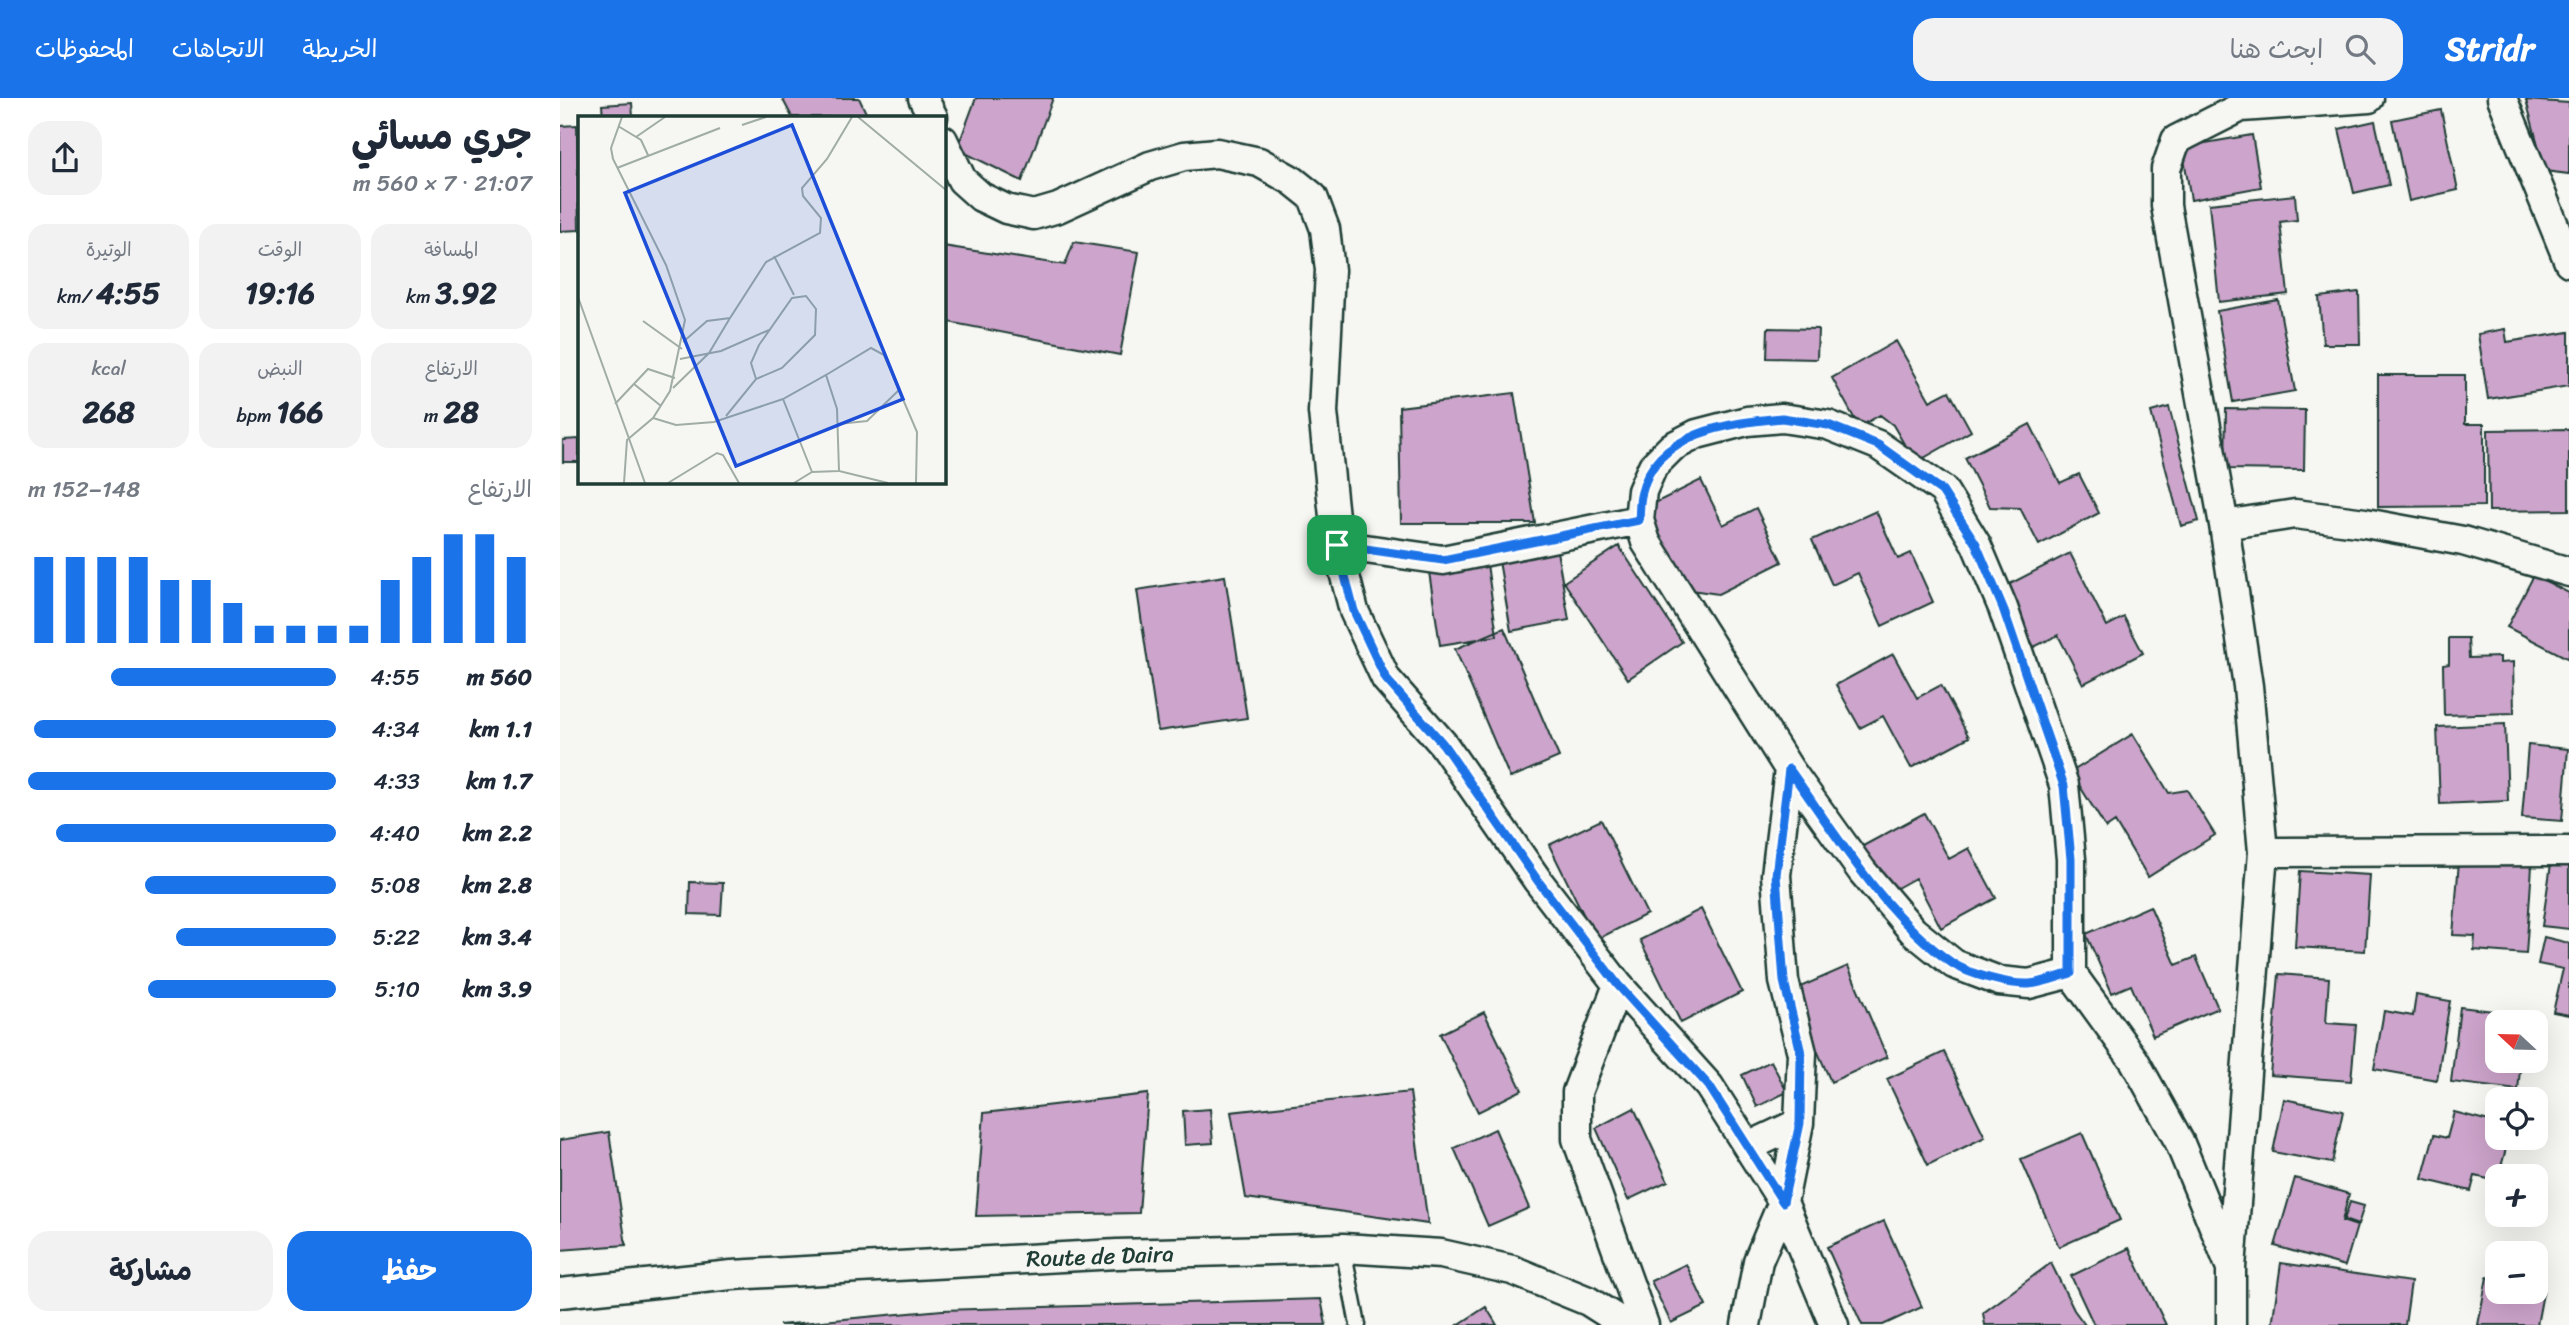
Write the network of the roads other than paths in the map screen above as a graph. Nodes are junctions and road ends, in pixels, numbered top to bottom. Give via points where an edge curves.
1 (923, 98) edge
2 (2369, 98) edge
3 (2502, 98) edge
4 (932, 116) edge
5 (945, 144) edge
6 (2569, 262) edge
7 (1639, 520) junction
8 (2224, 525) junction
9 (1337, 545) junction
10 (2567, 564) edge
11 (1789, 769) junction
12 (2569, 851) edge
13 (2263, 852) junction
14 (2071, 973) junction
15 (1618, 985) junction
16 (1800, 1123) junction
17 (1748, 1147) junction
18 (1783, 1202) junction
19 (1343, 1248) junction
20 (2231, 1268) junction
21 (560, 1293) edge
22 (1358, 1325) edge
23 (1626, 1325) edge
24 (1644, 1325) edge
25 (1746, 1325) edge
26 (1834, 1325) edge
27 (2231, 1325) edge

1 - 4 street
2 - 8 street via 2241,107 2176,140 2166,169 2166,206
3 - 6 street
5 - 9 street via 962,180 981,197 1034,215 1150,166 1217,153 1259,162 1313,197 1325,229 1330,270 1324,412
7 - 9 street via 1443,560
7 - 11 street via 1646,542
7 - 14 street via 1647,479 1672,447 1697,434 1758,420 1782,418 1828,425 1878,445 1942,491 1976,544 2003,608 2064,786 2071,859
8 - 10 street via 2295,514 2463,541
8 - 13 street via 2248,687
9 - 15 street via 1354,611 1386,679 1443,744 1538,881
11 - 14 street via 1862,871 1913,931 1954,964 1999,981 2029,984
11 - 16 street via 1776,875 1784,981 1801,1053
12 - 13 street
13 - 20 street
14 - 20 street via 2134,1060 2179,1140
15 - 17 street via 1709,1086
15 - 24 street via 1577,1092 1577,1139
16 - 17 street
16 - 18 street
17 - 18 street
18 - 25 street via 1758,1261
18 - 26 street
19 - 21 street, Route de Daira via 1117,1254 732,1275
19 - 22 lane
19 - 23 street, Route de Daira via 1441,1254 1513,1270 1588,1301
20 - 27 street

